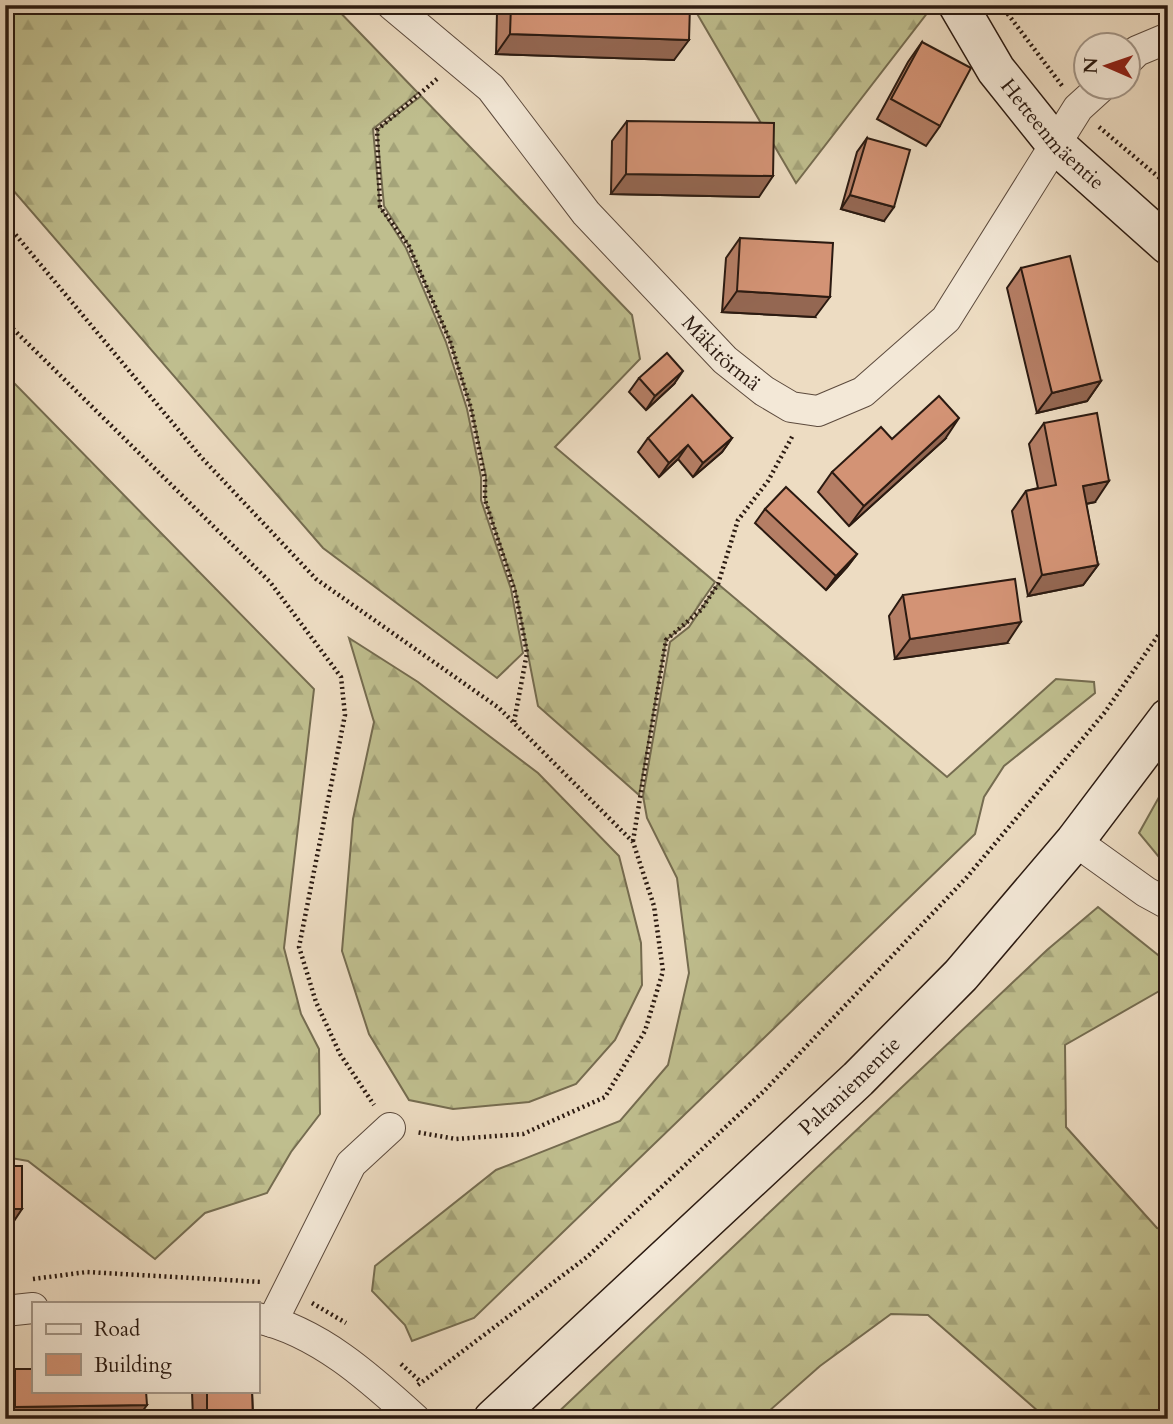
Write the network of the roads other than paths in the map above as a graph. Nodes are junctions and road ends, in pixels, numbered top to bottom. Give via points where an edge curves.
1 (392, 5) edge
2 (958, 5) edge
3 (1168, 38) edge
4 (1142, 49) edge
5 (1085, 102) edge
6 (1056, 145) junction
7 (1168, 245) edge
8 (1168, 718) edge
9 (1075, 841) junction
10 (1168, 904) edge
11 (390, 1128) road end
12 (32, 1308) edge
13 (5, 1311) edge
14 (265, 1320) edge
15 (407, 1411) edge
16 (493, 1419) edge

1 - 6 street, Mäkitörmä via 491,88 586,213 725,360 791,407 818,411 863,393 946,319
2 - 6 street, Hetteenmäentie via 996,70
3 - 4 street
5 - 6 street, Mäkitörmä
6 - 7 street, Hetteenmäentie
8 - 9 street, Paltaniementie
9 - 10 street
9 - 16 street, Paltaniementie via 961,975 858,1079
11 - 14 street via 351,1164
12 - 13 street
14 - 15 street via 293,1328 317,1343

